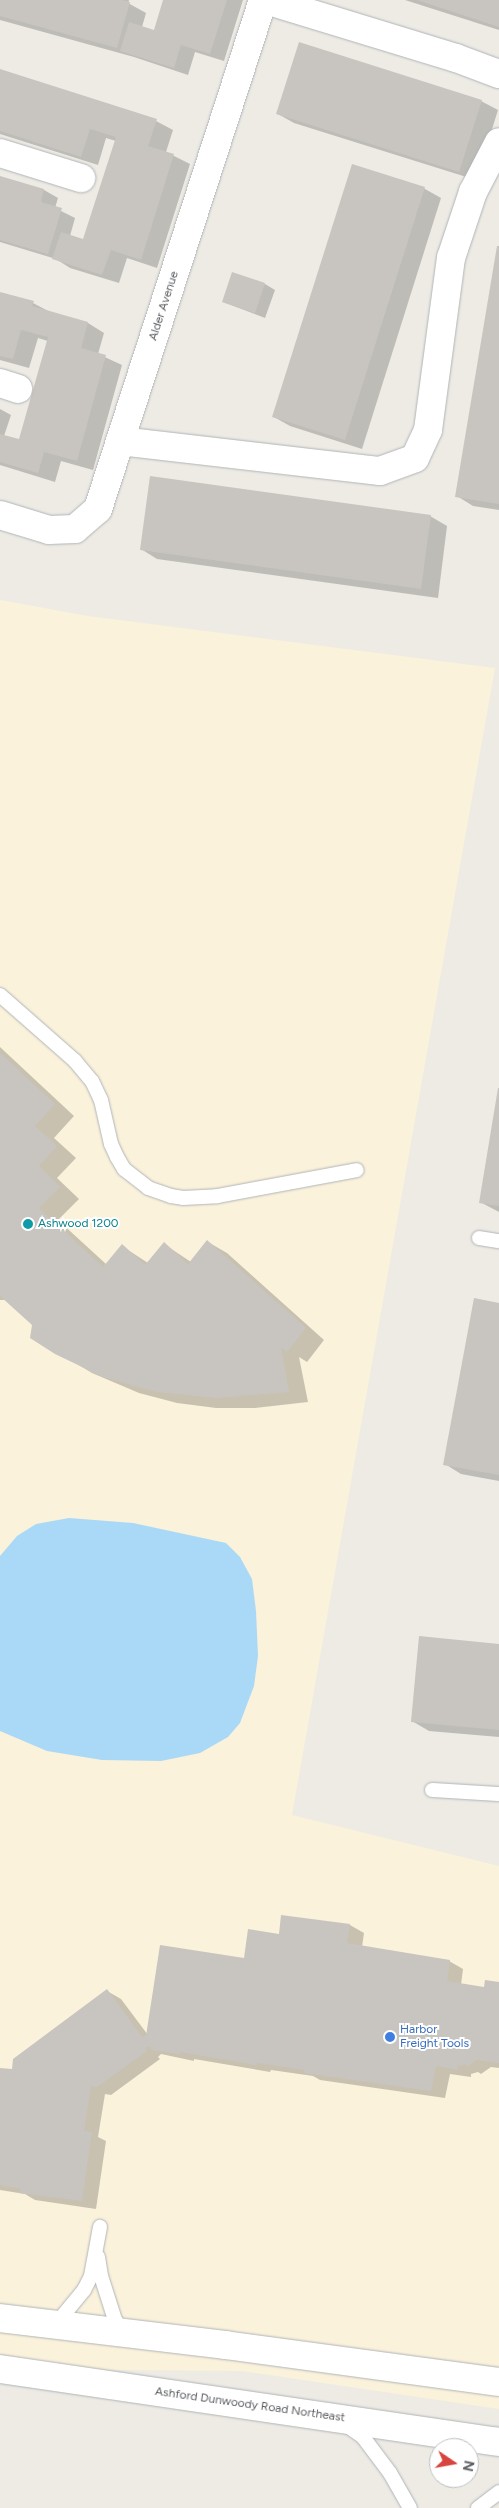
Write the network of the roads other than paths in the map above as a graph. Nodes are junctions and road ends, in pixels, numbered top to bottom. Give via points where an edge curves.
1 (264, 0) edge
2 (499, 74) edge
3 (499, 142) edge
4 (0, 153) edge
5 (81, 178) dead end
6 (120, 441) junction
7 (0, 515) edge
8 (0, 995) edge
9 (357, 1170) dead end
10 (479, 1238) dead end
11 (499, 1241) edge
12 (432, 1790) dead end
13 (499, 1794) edge
14 (100, 2228) dead end
15 (97, 2248) junction
16 (0, 2318) edge
17 (56, 2324) junction
18 (124, 2334) junction
19 (0, 2369) edge
20 (499, 2382) edge
21 (335, 2418) junction
22 (499, 2442) edge
23 (499, 2492) edge
24 (410, 2508) edge
25 (478, 2508) edge

1 - 2 street
1 - 6 street, Alder Avenue
3 - 6 street via 473,192 451,258 428,430 415,458 380,471
4 - 5 street
6 - 7 street, Alder Avenue via 98,509 75,529 49,530
8 - 9 lane via 92,1080 117,1157 124,1169 148,1188 183,1198 217,1196
10 - 11 lane
12 - 13 lane
14 - 15 lane
15 - 17 lane via 91,2276 84,2290
15 - 18 lane via 101,2276 115,2320
16 - 17 street
17 - 18 street
18 - 20 street
19 - 21 street, Ashford Dunwoody Road Northeast
21 - 22 street, Ashford Dunwoody Road Northeast
21 - 24 lane via 363,2438 390,2473
23 - 25 lane

